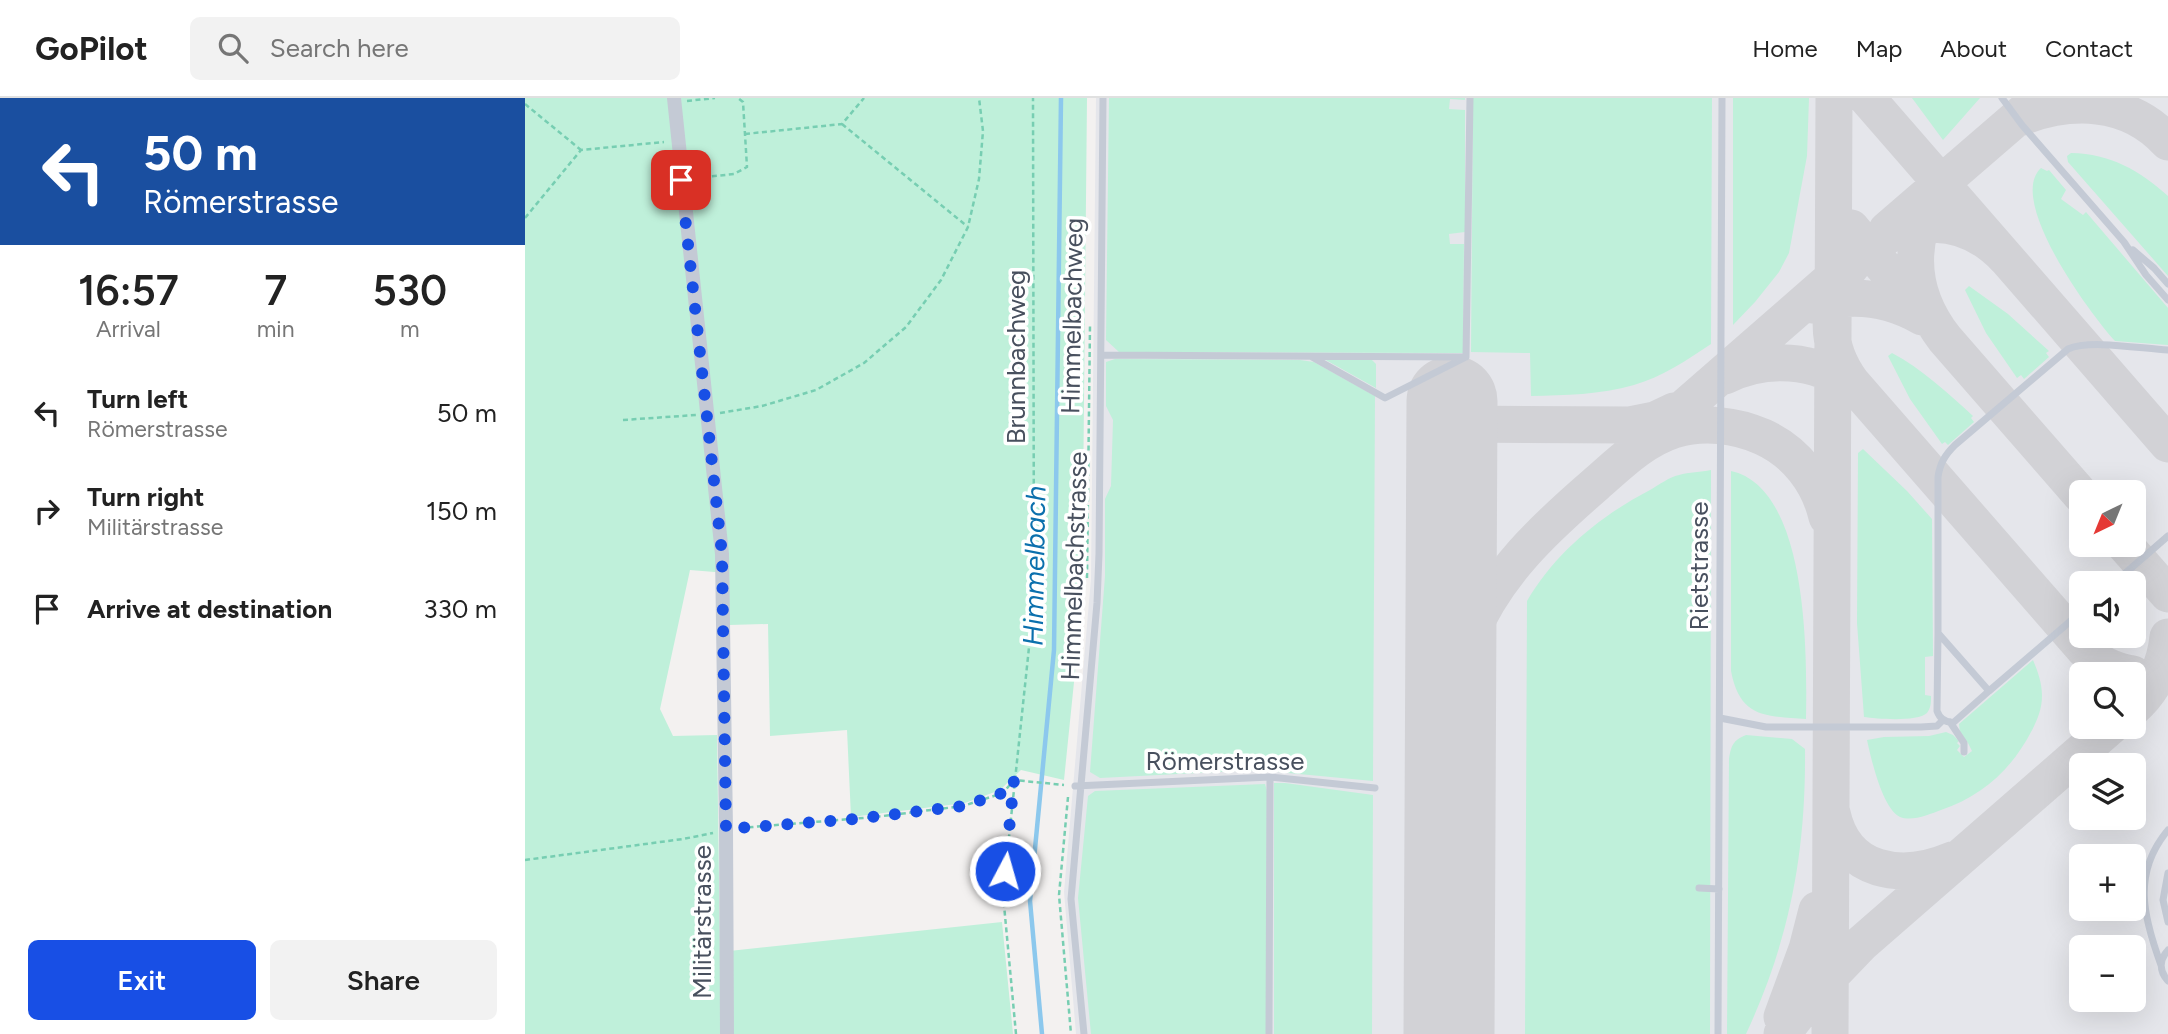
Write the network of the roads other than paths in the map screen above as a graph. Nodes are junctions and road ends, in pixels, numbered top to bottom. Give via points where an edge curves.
1 (1103, 98) edge
2 (1470, 98) edge
3 (1722, 98) edge
4 (2002, 98) edge
5 (674, 100) edge
6 (2124, 242) junction
7 (2168, 284) edge
8 (2168, 300) edge
9 (2168, 350) edge
10 (1102, 355) junction
11 (1313, 357) junction
12 (1466, 357) junction
13 (2168, 536) edge
14 (2128, 571) edge
15 (2069, 622) edge
16 (1938, 633) junction
17 (1989, 691) junction
18 (1720, 718) junction
19 (1946, 721) junction
20 (1964, 752) dead end
21 (1270, 777) junction
22 (1078, 786) junction
23 (1375, 788) dead end
24 (2168, 830) edge
25 (2168, 873) edge
26 (1699, 888) dead end
27 (1719, 888) junction
28 (2168, 922) edge
29 (2168, 950) edge
30 (2161, 965) junction
31 (2168, 981) edge
32 (727, 1034) edge
33 (1084, 1034) edge
34 (1269, 1034) edge
35 (1719, 1034) edge

1 - 10 lane, Himmelbachstrasse
2 - 12 lane
3 - 18 lane, Rietstrasse
4 - 6 lane
5 - 32 street, Militärstrasse via 722,554
6 - 7 lane
6 - 8 lane
9 - 16 lane via 2089,345 2068,349 1946,455 1938,477
10 - 11 lane
10 - 22 lane, Himmelbachstrasse via 1097,603
11 - 12 lane
11 - 12 lane via 1385,398
13 - 14 lane
15 - 17 lane
16 - 17 lane
16 - 19 lane via 1937,711
17 - 19 lane via 1957,720
18 - 19 lane via 1766,727 1921,727
18 - 27 lane, Rietstrasse
19 - 20 lane via 1964,743
21 - 22 lane, Römerstrasse
21 - 23 lane, Römerstrasse
21 - 34 lane
22 - 33 lane, Himmelbachstrasse via 1071,899
24 - 30 lane via 2149,859 2143,906
25 - 28 lane via 2163,900
26 - 27 lane
27 - 35 lane, Rietstrasse
29 - 30 lane
30 - 31 lane

